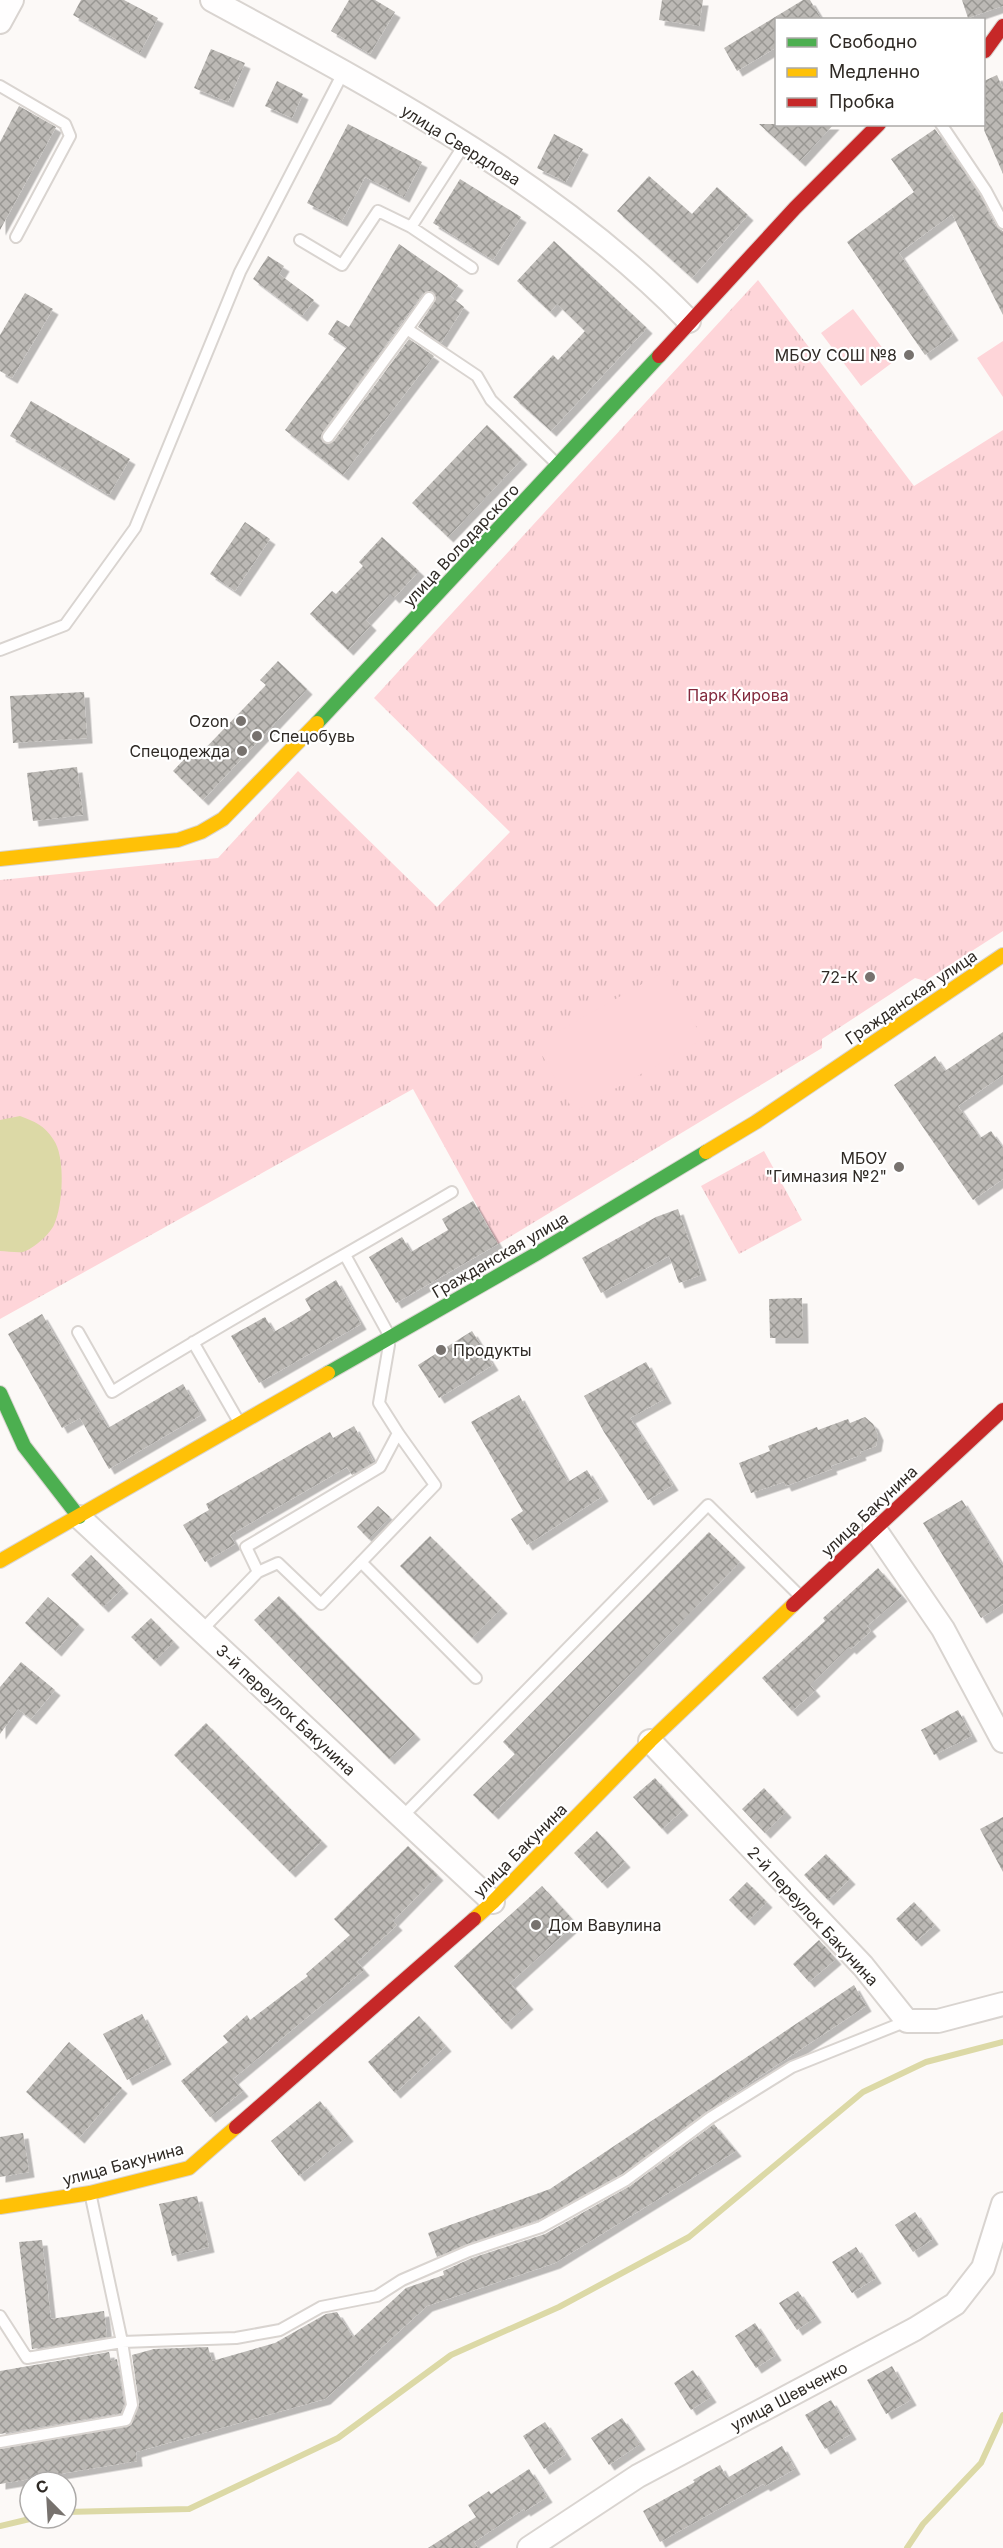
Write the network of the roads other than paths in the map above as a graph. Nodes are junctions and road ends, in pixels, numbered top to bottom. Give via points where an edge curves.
1 (12, 0) edge
2 (212, 0) edge
3 (0, 22) edge
4 (1003, 26) edge
5 (1003, 45) edge
6 (985, 50) edge
7 (985, 51) edge
8 (344, 71) junction
9 (0, 86) edge
10 (877, 126) edge
11 (942, 126) edge
12 (464, 145) junction
13 (1003, 223) edge
14 (411, 227) junction
15 (16, 237) dead end
16 (300, 240) dead end
17 (472, 268) dead end
18 (429, 298) dead end
19 (689, 321) junction
20 (407, 329) junction
21 (328, 437) dead end
22 (557, 465) junction
23 (0, 650) edge
24 (0, 858) edge
25 (1003, 955) edge
26 (452, 1192) dead end
27 (345, 1256) junction
28 (78, 1332) dead end
29 (390, 1338) junction
30 (193, 1342) junction
31 (0, 1394) edge
32 (1003, 1410) edge
33 (241, 1425) junction
34 (0, 1429) edge
35 (398, 1433) junction
36 (24, 1446) junction
37 (79, 1517) junction
38 (874, 1528) junction
39 (0, 1561) edge
40 (361, 1562) junction
41 (258, 1572) junction
42 (802, 1597) junction
43 (201, 1631) junction
44 (476, 1678) dead end
45 (650, 1741) junction
46 (1003, 1741) edge
47 (402, 1817) junction
48 (493, 1902) junction
49 (1003, 2004) edge
50 (907, 2021) junction
51 (90, 2193) junction
52 (1003, 2204) edge
53 (0, 2207) edge
54 (0, 2316) edge
55 (122, 2342) junction
56 (0, 2442) edge
57 (529, 2548) edge

1 - 3 street
2 - 8 street, улица Свердлова
4 - 6 street
5 - 7 street
8 - 12 street, улица Свердлова
8 - 23 lane via 240,272 135,528 65,625
9 - 15 lane via 65,124 70,136
10 - 19 street, улица Володарского
11 - 13 lane
12 - 14 lane
12 - 19 street, улица Свердлова via 568,214
14 - 16 lane via 378,211 342,264
14 - 17 lane
18 - 20 lane
19 - 22 street, улица Володарского
20 - 21 lane
20 - 22 lane via 477,376 490,400
22 - 24 street, улица Володарского via 358,682 216,824 178,840
25 - 29 street, Гражданская улица via 756,1122
26 - 27 lane
27 - 29 lane
27 - 30 lane
28 - 30 lane via 112,1392
29 - 33 street, Гражданская улица
29 - 35 lane via 379,1402
30 - 33 lane
31 - 36 street
32 - 38 street, улица Бакунина
33 - 37 street, Гражданская улица
34 - 36 street
35 - 40 lane via 435,1485
35 - 41 lane via 380,1467 246,1547
36 - 37 street
37 - 39 street, Гражданская улица
37 - 43 street, 3-й переулок Бакунина
38 - 42 street, улица Бакунина
38 - 46 street via 943,1629
40 - 41 lane via 321,1604 278,1563
40 - 44 lane
41 - 43 lane
42 - 45 street, улица Бакунина
42 - 47 lane via 708,1505
43 - 47 street, 3-й переулок Бакунина
45 - 48 street, улица Бакунина
45 - 50 street, 2-й переулок Бакунина via 863,1966
47 - 48 street, 3-й переулок Бакунина
48 - 51 street, улица Бакунина via 189,2168
49 - 50 street via 938,2021
50 - 55 lane via 792,2067 710,2118 626,2180 540,2227 470,2251 402,2280 377,2296 321,2307 280,2330 236,2338
51 - 53 street, улица Бакунина
51 - 55 lane
52 - 57 street, улица Шевченко via 983,2268 955,2304 915,2329 638,2475
54 - 55 lane via 27,2358
55 - 56 lane via 132,2405 126,2420

